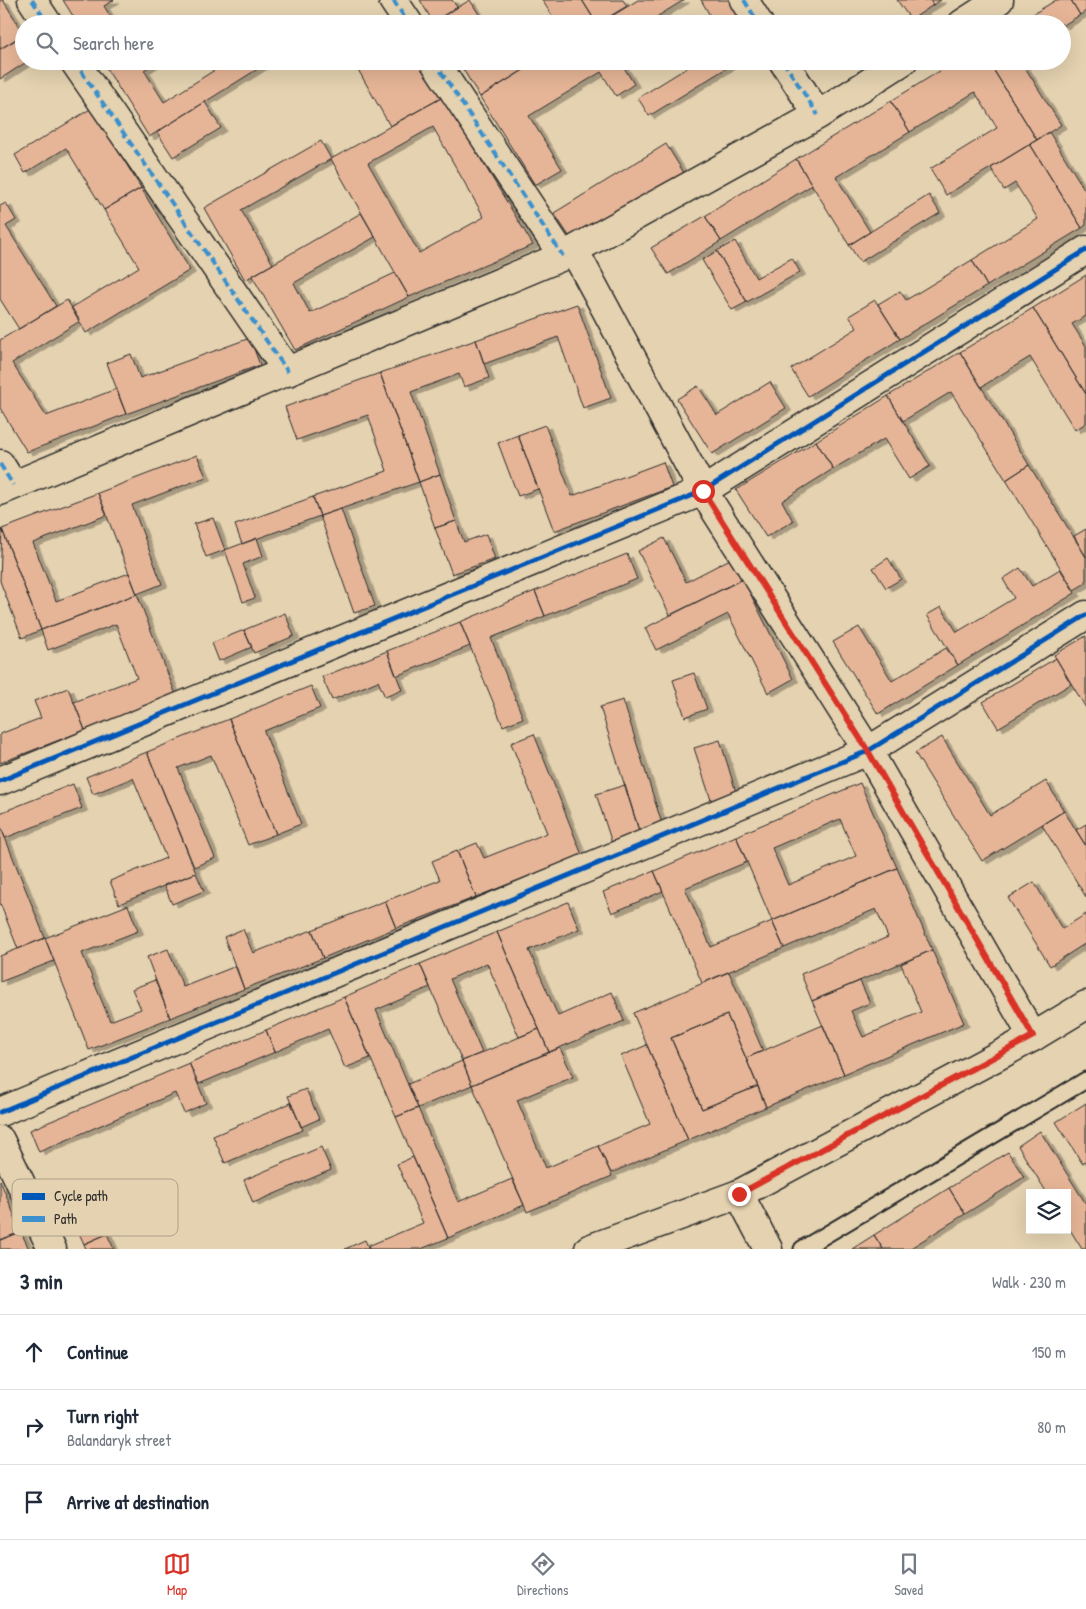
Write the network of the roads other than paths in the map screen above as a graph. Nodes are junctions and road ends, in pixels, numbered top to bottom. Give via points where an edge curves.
1 (32, 0) edge
2 (393, 0) edge
3 (744, 0) edge
4 (999, 0) edge
5 (42, 15) edge
6 (403, 15) edge
7 (753, 15) edge
8 (976, 15) edge
9 (80, 70) edge
10 (440, 70) edge
11 (789, 70) edge
12 (889, 70) edge
13 (818, 115) junction
14 (1086, 250) edge
15 (569, 253) junction
16 (288, 372) junction
17 (4, 480) edge
18 (703, 491) junction
19 (1086, 615) edge
20 (868, 751) junction
21 (0, 781) edge
22 (1086, 1004) edge
23 (1033, 1036) junction
24 (1086, 1080) edge
25 (0, 1112) edge
26 (0, 1140) edge
27 (19, 1179) edge
28 (739, 1194) junction
29 (46, 1236) edge
30 (52, 1249) edge
31 (589, 1249) edge
32 (768, 1249) edge
33 (802, 1249) edge

1 - 5 street
2 - 6 street
3 - 7 street
4 - 8 street
9 - 16 street
10 - 15 street
11 - 13 street
12 - 13 street
13 - 15 street
14 - 18 street
15 - 16 street
15 - 18 street
16 - 17 street
18 - 20 street
18 - 21 street
19 - 20 street
20 - 23 street
20 - 25 street
22 - 23 street
23 - 28 street
24 - 33 lane
26 - 27 street
28 - 31 street
28 - 32 street
29 - 30 street

